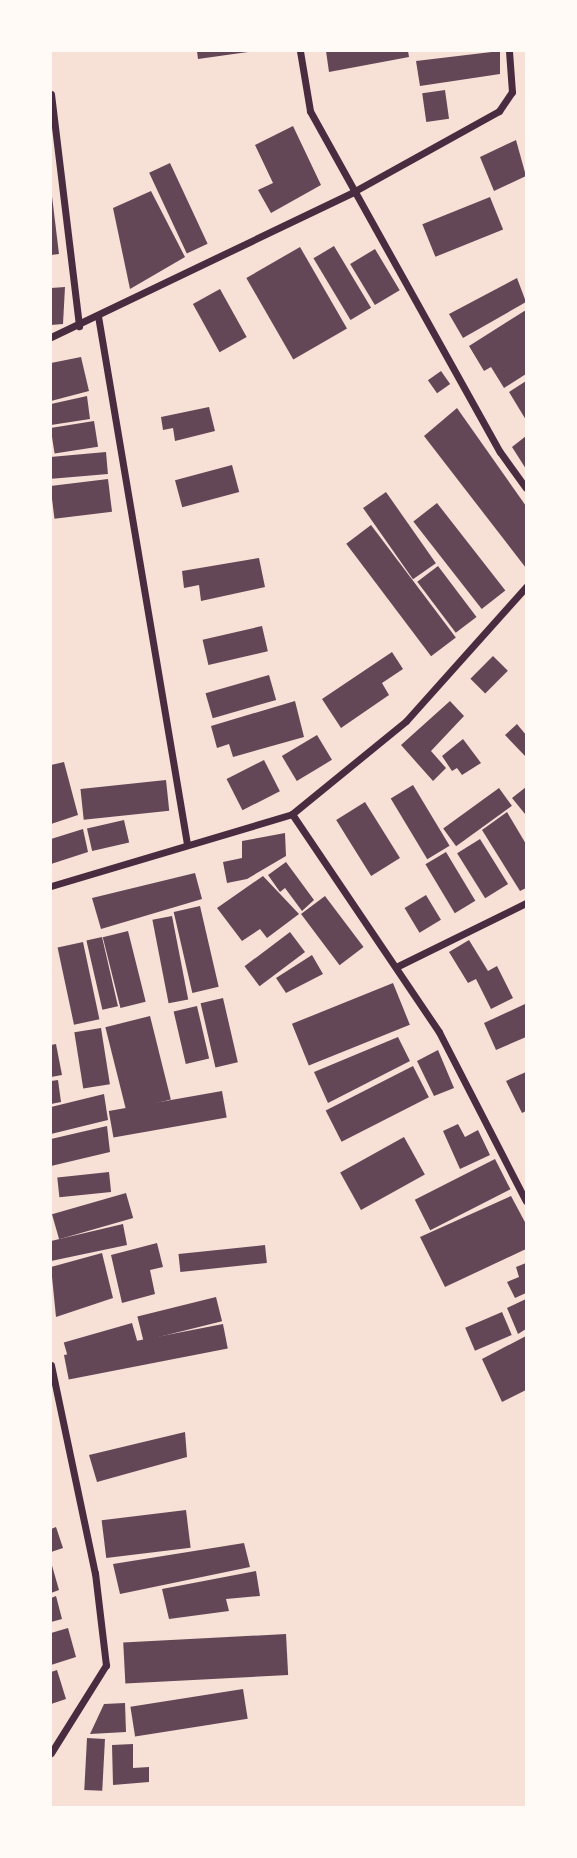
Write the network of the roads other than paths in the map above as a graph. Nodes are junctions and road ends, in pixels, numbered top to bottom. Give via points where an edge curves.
1 (300, 51) edge
2 (509, 51) edge
3 (51, 94) edge
4 (353, 192) junction
5 (97, 316) junction
6 (79, 326) junction
7 (51, 337) edge
8 (526, 488) edge
9 (526, 587) edge
10 (292, 814) junction
11 (187, 844) junction
12 (51, 886) edge
13 (526, 903) edge
14 (396, 967) junction
15 (526, 1202) edge
16 (51, 1365) edge
17 (51, 1753) edge

1 - 4 street via 310,111
2 - 4 street via 512,92 499,111
3 - 6 street
4 - 5 street
4 - 8 street via 433,325 500,452
5 - 6 street
5 - 11 street
6 - 7 street
9 - 10 street via 406,721
10 - 11 street
10 - 14 street
11 - 12 street
13 - 14 street
14 - 15 street via 439,1032
16 - 17 street via 95,1573 106,1665

